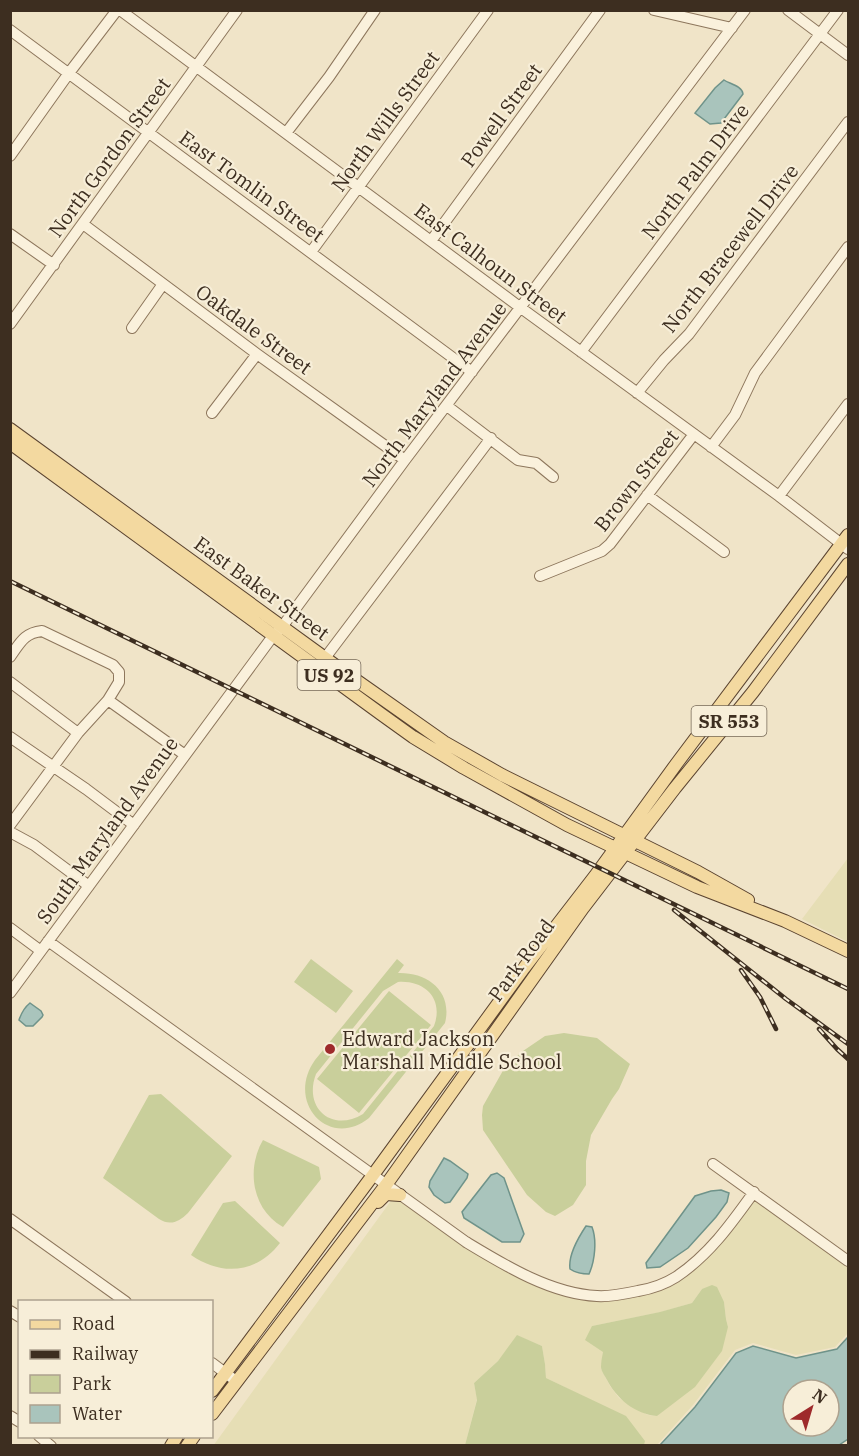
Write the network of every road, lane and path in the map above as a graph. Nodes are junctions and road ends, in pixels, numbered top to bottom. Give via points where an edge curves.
1 (119, 10) edge
2 (237, 10) edge
3 (375, 10) edge
4 (488, 10) edge
5 (600, 10) edge
6 (654, 10) edge
7 (745, 10) edge
8 (788, 10) edge
9 (838, 10) edge
10 (732, 28) junction
11 (10, 30) edge
12 (820, 35) junction
13 (849, 55) edge
14 (196, 67) junction
15 (69, 73) junction
16 (849, 122) edge
17 (149, 133) junction
18 (286, 133) junction
19 (10, 156) edge
20 (359, 187) junction
21 (83, 224) junction
22 (10, 234) edge
23 (431, 241) junction
24 (849, 247) edge
25 (311, 252) junction
26 (54, 265) junction
27 (163, 284) junction
28 (521, 308) junction
29 (10, 324) edge
30 (132, 328) dead end
31 (581, 352) junction
32 (257, 354) junction
33 (472, 372) junction
34 (637, 393) junction
35 (849, 404) edge
36 (447, 406) junction
37 (212, 413) dead end
38 (10, 429) edge
39 (694, 434) junction
40 (491, 438) junction
41 (10, 443) edge
42 (711, 447) junction
43 (31, 451) junction
44 (405, 460) junction
45 (553, 477) dead end
46 (647, 495) junction
47 (779, 496) junction
48 (846, 543) edge
49 (724, 552) dead end
50 (849, 564) edge
51 (540, 576) dead end
52 (278, 631) junction
53 (10, 657) edge
54 (325, 658) junction
55 (10, 682) edge
56 (234, 689) joint
57 (108, 700) junction
58 (78, 733) junction
59 (10, 737) edge
60 (185, 755) junction
61 (53, 766) junction
62 (10, 825) edge
63 (134, 825) junction
64 (10, 832) edge
65 (624, 843) junction
66 (89, 886) junction
67 (10, 928) edge
68 (45, 946) junction
69 (849, 951) edge
70 (10, 993) edge
71 (435, 1090) junction
72 (713, 1164) dead end
73 (373, 1175) junction
74 (386, 1185) junction
75 (753, 1192) junction
76 (400, 1195) junction
77 (10, 1219) edge
78 (327, 1262) junction
79 (849, 1262) edge
80 (123, 1300) edge
81 (213, 1363) edge
82 (226, 1373) junction
83 (237, 1382) junction
84 (213, 1390) edge
85 (213, 1402) edge
86 (213, 1413) edge

1 - 14 street, East Calhoun Street
1 - 15 street
2 - 14 street, North Gordon Street
3 - 18 street
4 - 20 street, North Wills Street
5 - 23 street, Powell Street
6 - 10 street
7 - 10 street, North Maryland Avenue
8 - 12 street
9 - 12 street, North Palm Drive
10 - 28 street, North Maryland Avenue
11 - 15 street, East Tomlin Street
12 - 13 street
12 - 31 street, North Palm Drive
14 - 17 street, North Gordon Street
14 - 18 street, East Calhoun Street
15 - 17 street, East Tomlin Street
15 - 19 street
16 - 34 street, North Bracewell Drive via 689,334
17 - 21 street, North Gordon Street
17 - 25 street, East Tomlin Street
18 - 20 street, East Calhoun Street
20 - 23 street, East Calhoun Street
20 - 25 street, North Wills Street
21 - 26 street, North Gordon Street
21 - 27 street, Oakdale Street
22 - 26 street
23 - 28 street, East Calhoun Street
24 - 42 street via 755,373 735,415
25 - 33 street, East Tomlin Street
26 - 29 street, North Gordon Street
27 - 30 street
27 - 32 street, Oakdale Street
28 - 31 street, East Calhoun Street
28 - 33 street, North Maryland Avenue
31 - 34 street, East Calhoun Street
32 - 37 street
32 - 44 street, Oakdale Street
33 - 36 street, North Maryland Avenue
34 - 39 street, East Calhoun Street
35 - 47 street
36 - 40 street
36 - 44 street, North Maryland Avenue
38 - 43 main road, East Baker Street / US 92
39 - 42 street, East Calhoun Street
39 - 46 street, Brown Street
40 - 45 street via 518,460 537,463
40 - 54 street
41 - 43 main road, East Baker Street / US 92
42 - 47 street, East Calhoun Street
43 - 52 main road, East Baker Street / US 92
44 - 52 street, North Maryland Avenue
46 - 49 street
46 - 51 street, Brown Street via 602,551
47 - 48 street, East Calhoun Street
48 - 65 main road, Park Road / SR 553 via 676,763
50 - 65 main road, Park Road / SR 553 via 753,692 675,788
52 - 54 main road, East Baker Street / US 92
52 - 56 street, North Maryland Avenue
52 - 65 main road, East Baker Street / US 92 via 413,737 548,815
53 - 57 street via 26,636 42,631 113,665 119,672 118,682
54 - 65 main road, East Baker Street / US 92 via 469,757
55 - 58 street
56 - 60 street, South Maryland Avenue
57 - 58 street
57 - 60 street
58 - 61 street
59 - 61 street
60 - 63 street, South Maryland Avenue
61 - 62 street
61 - 63 street
63 - 66 street, South Maryland Avenue
64 - 66 street
65 - 69 main road, US 92 via 698,872 785,921
65 - 71 main road, Park Road via 524,968
65 - 74 main road, Park Road via 570,926
66 - 68 street, South Maryland Avenue
67 - 68 street
68 - 70 street, South Maryland Avenue
68 - 73 street
71 - 73 main road, Park Road
71 - 74 main road via 433,1101 416,1128 388,1164
72 - 75 street
73 - 74 street
73 - 78 main road via 373,1187
73 - 82 main road, Park Road
74 - 76 street
74 - 78 main road, Park Road
75 - 76 street via 704,1256 675,1278 649,1289 598,1296 577,1294 499,1262
75 - 79 street
76 - 78 main road via 386,1194 378,1201
77 - 80 street
78 - 83 main road, Park Road
81 - 82 street
82 - 83 street
82 - 84 main road, Park Road
82 - 85 main road via 226,1382
83 - 86 main road, Park Road

